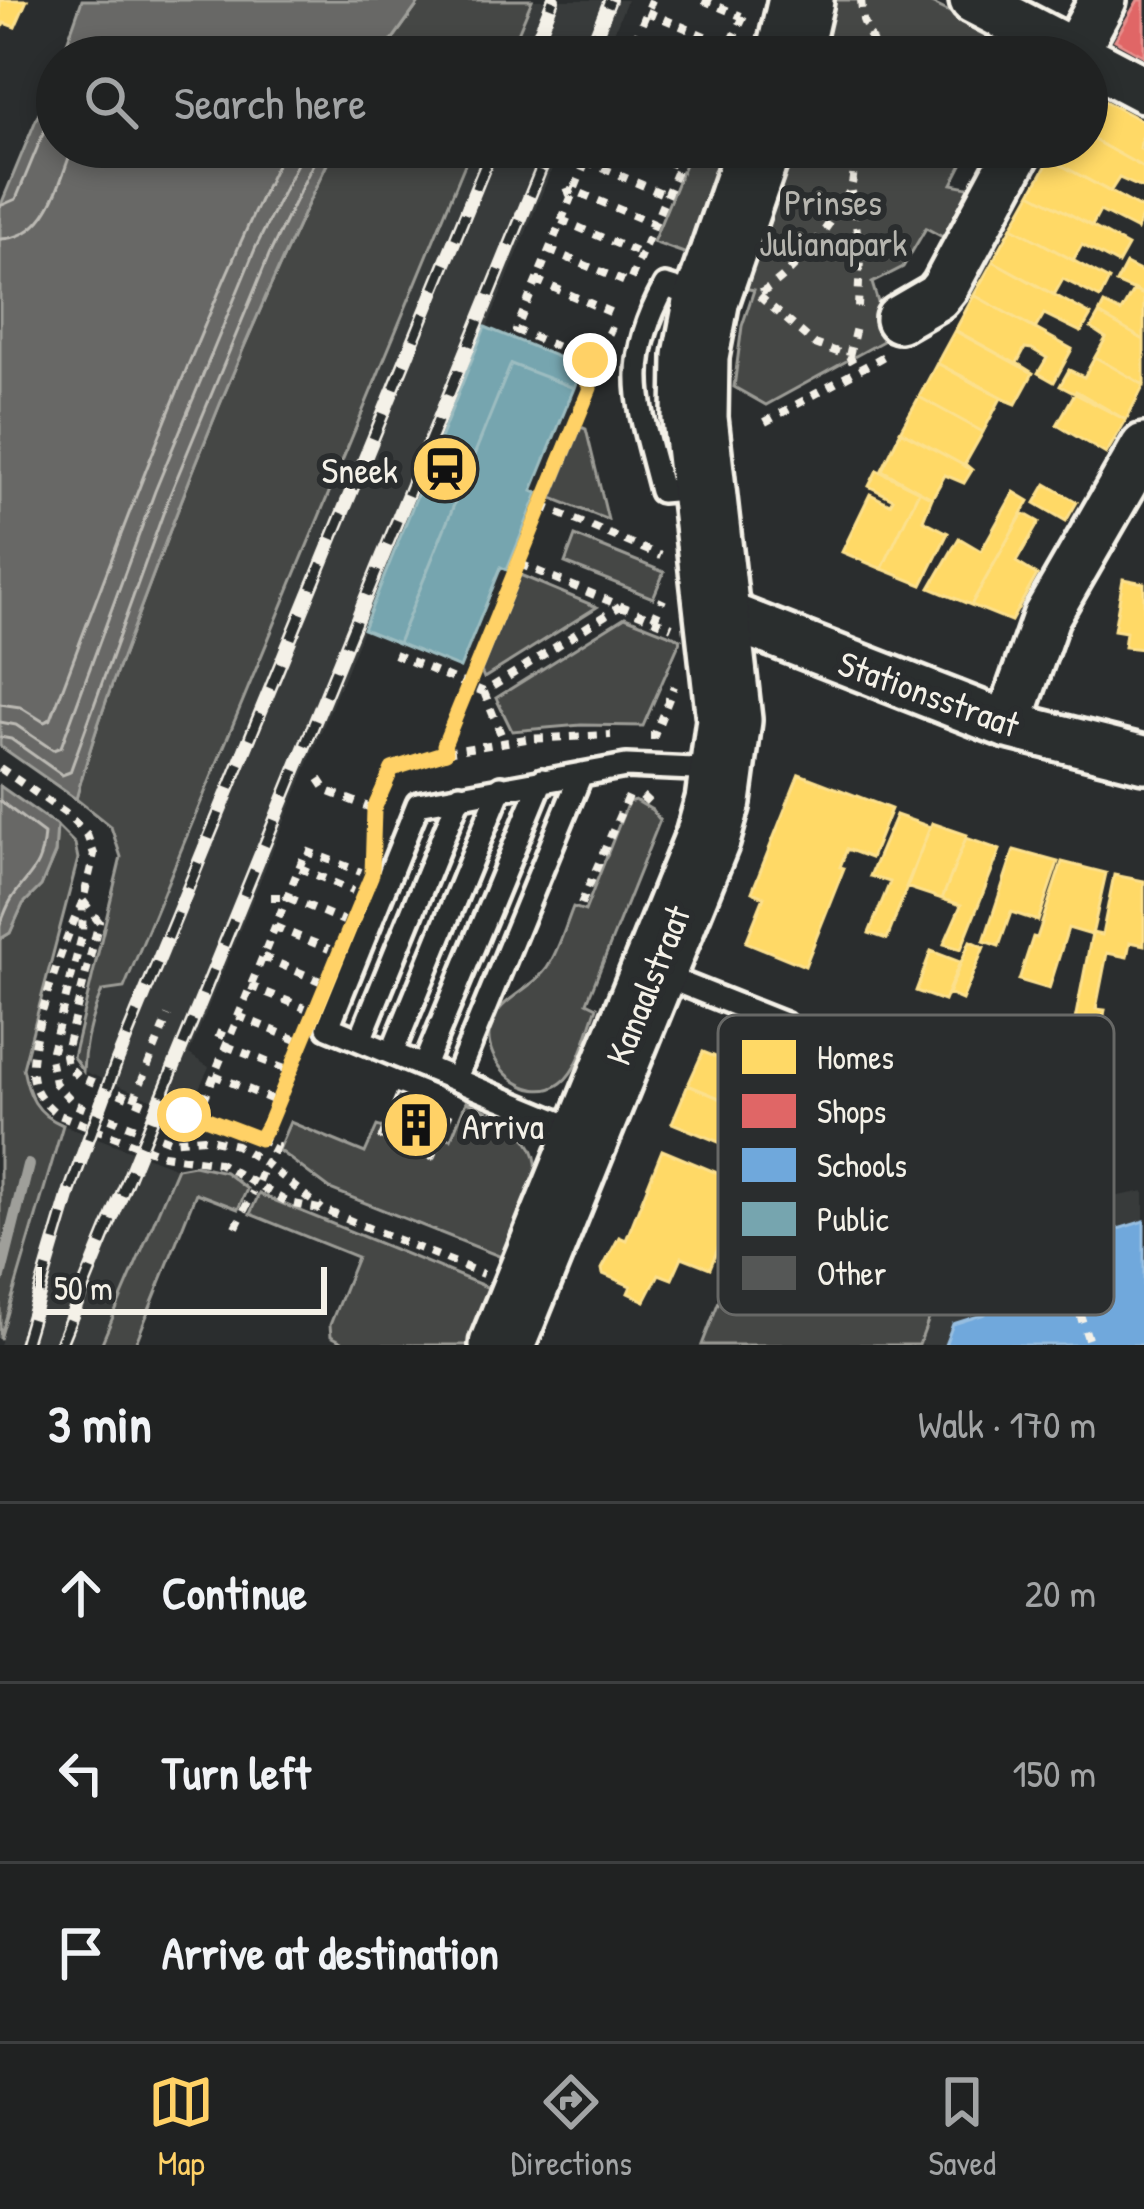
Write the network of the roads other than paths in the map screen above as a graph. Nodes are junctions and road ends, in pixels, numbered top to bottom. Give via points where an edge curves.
1 (801, 0) edge
2 (974, 0) edge
3 (1103, 0) edge
4 (771, 36) edge
5 (1042, 36) edge
6 (1088, 36) edge
7 (1108, 71) edge
8 (1144, 89) edge
9 (756, 168) edge
10 (1009, 168) edge
11 (899, 319) road end
12 (1144, 447) edge
13 (695, 597) junction
14 (1008, 725) junction
15 (1144, 759) edge
16 (724, 770) junction
17 (580, 774) junction
18 (542, 780) junction
19 (501, 787) junction
20 (460, 795) junction
21 (652, 971) junction
22 (762, 1015) edge
23 (360, 1040) junction
24 (392, 1053) junction
25 (424, 1066) junction
26 (456, 1078) junction
27 (586, 1134) junction
28 (513, 1317) edge

1 - 4 main road
2 - 5 street
3 - 6 street
7 - 8 street
9 - 13 main road, Kanaalstraat via 738,295 693,395 703,488
10 - 11 street via 945,287
12 - 14 street via 1046,617
13 - 14 street, Stationsstraat
13 - 16 main road, Kanaalstraat via 729,720
14 - 15 street, Stationsstraat
16 - 17 lane via 626,766
16 - 21 main road, Kanaalstraat via 708,837
17 - 18 lane
17 - 26 lane
18 - 19 lane
18 - 25 lane
19 - 20 lane
19 - 24 lane
20 - 23 lane
20 - 23 lane via 418,804 328,1027
21 - 22 lane
21 - 27 main road, Kanaalstraat
23 - 24 lane
24 - 25 lane
25 - 26 lane
26 - 27 lane
27 - 28 main road, Kanaalstraat

